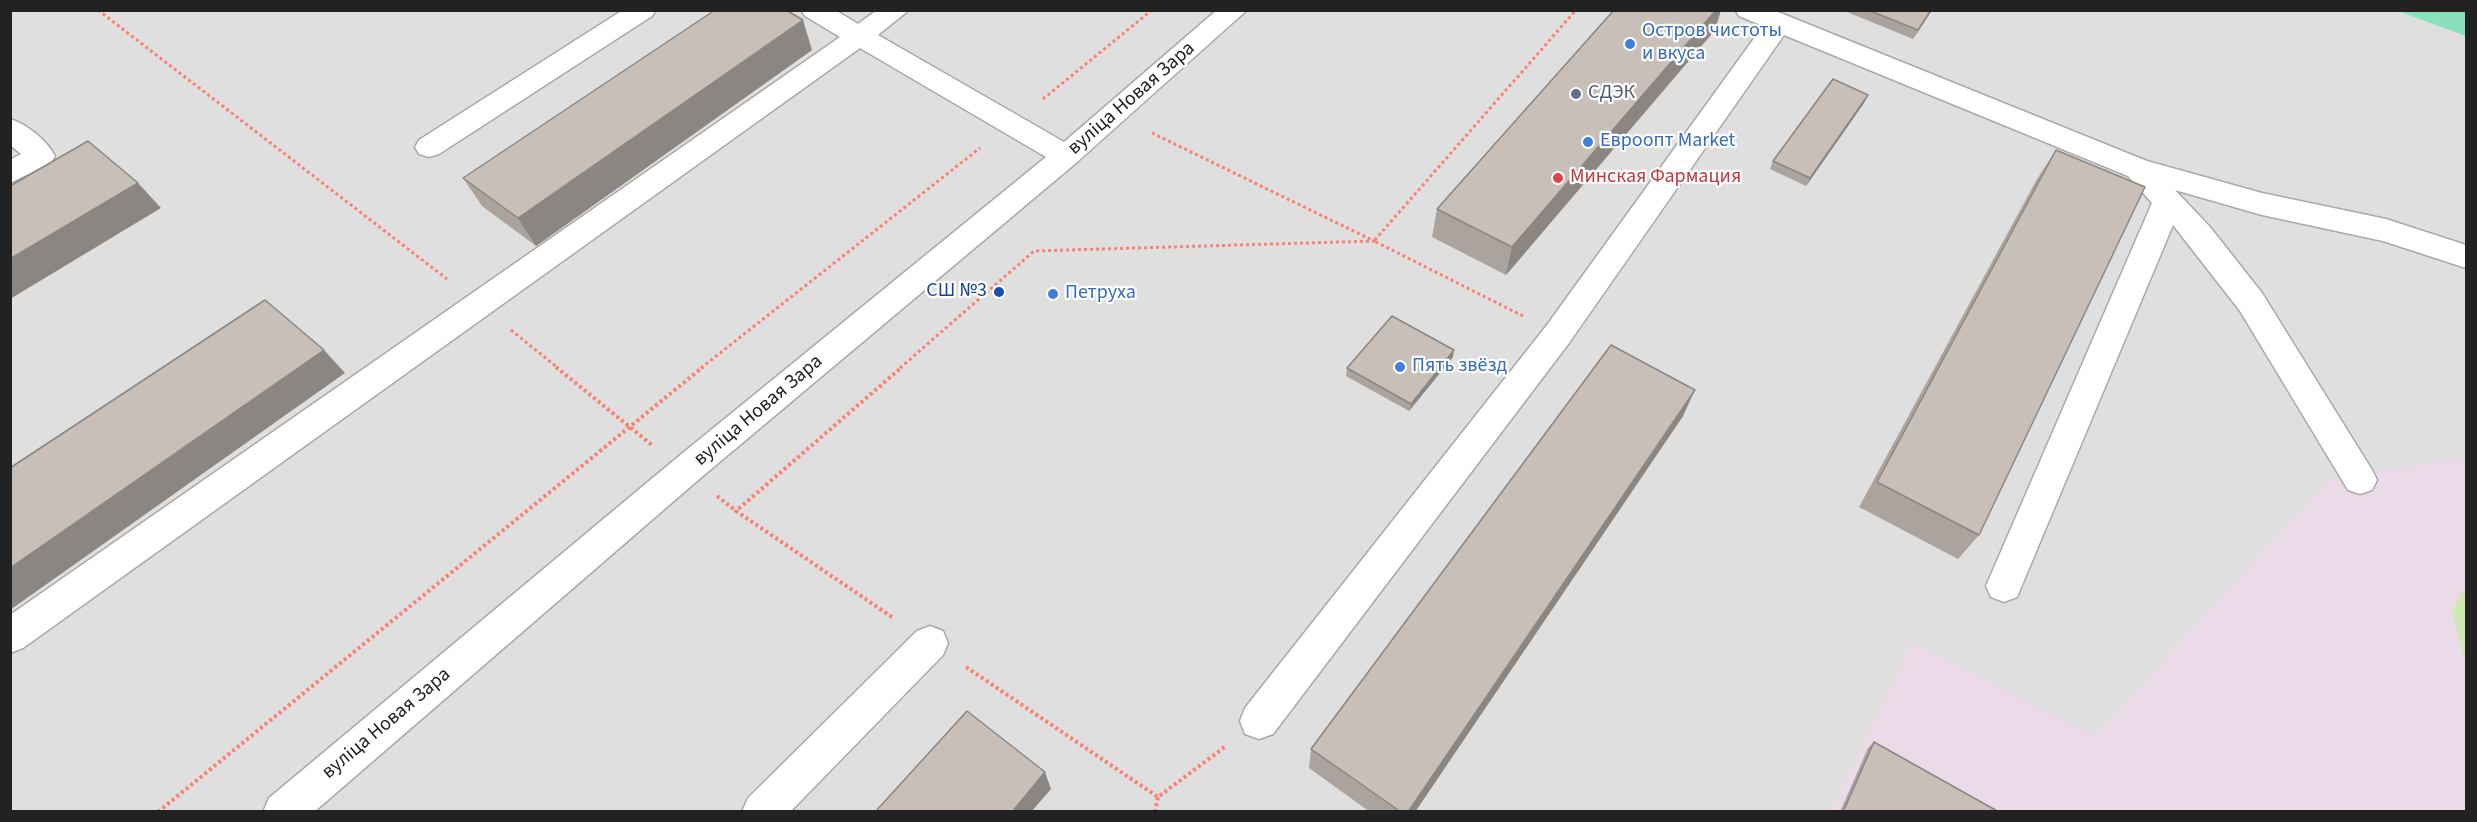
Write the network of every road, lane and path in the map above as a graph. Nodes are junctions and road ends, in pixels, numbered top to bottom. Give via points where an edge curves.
1 (98, 10) edge
2 (643, 10) edge
3 (814, 10) edge
4 (896, 10) edge
5 (1152, 10) edge
6 (1234, 10) edge
7 (1576, 10) edge
8 (1748, 10) edge
9 (1778, 24) junction
10 (858, 38) junction
11 (1114, 115) junction
12 (1010, 126) junction
13 (10, 129) edge
14 (429, 147) dead end
15 (1066, 156) junction
16 (2138, 169) junction
17 (10, 173) edge
18 (2168, 201) junction
19 (1374, 242) junction
20 (2466, 257) edge
21 (478, 303) junction
22 (1558, 334) junction
23 (629, 425) junction
24 (686, 471) junction
25 (2360, 480) dead end
26 (2004, 586) dead end
27 (10, 636) edge
28 (930, 643) junction
29 (1259, 721) joint
30 (1158, 797) junction
31 (158, 812) edge
32 (283, 812) edge
33 (762, 812) edge
34 (1155, 812) edge

1 - 21 path
2 - 14 street
3 - 10 street
4 - 10 street
5 - 12 path
6 - 11 street, вуліца Новая Зара
7 - 19 path
8 - 9 street
9 - 16 street
9 - 22 street
10 - 12 street
10 - 21 street
11 - 15 street, вуліца Новая Зара
11 - 19 path
12 - 15 street
12 - 23 path
13 - 17 street via 41,156
15 - 24 street, вуліца Новая Зара
16 - 18 street
16 - 20 street via 2262,204 2386,230
18 - 25 street via 2251,302
18 - 26 street
19 - 22 path
19 - 28 path via 1034,251 736,511
21 - 23 path
21 - 27 street
22 - 29 street
23 - 24 path
23 - 31 path
24 - 32 street, вуліца Новая Зара
28 - 30 path
28 - 33 street
29 - 30 path
30 - 34 path

